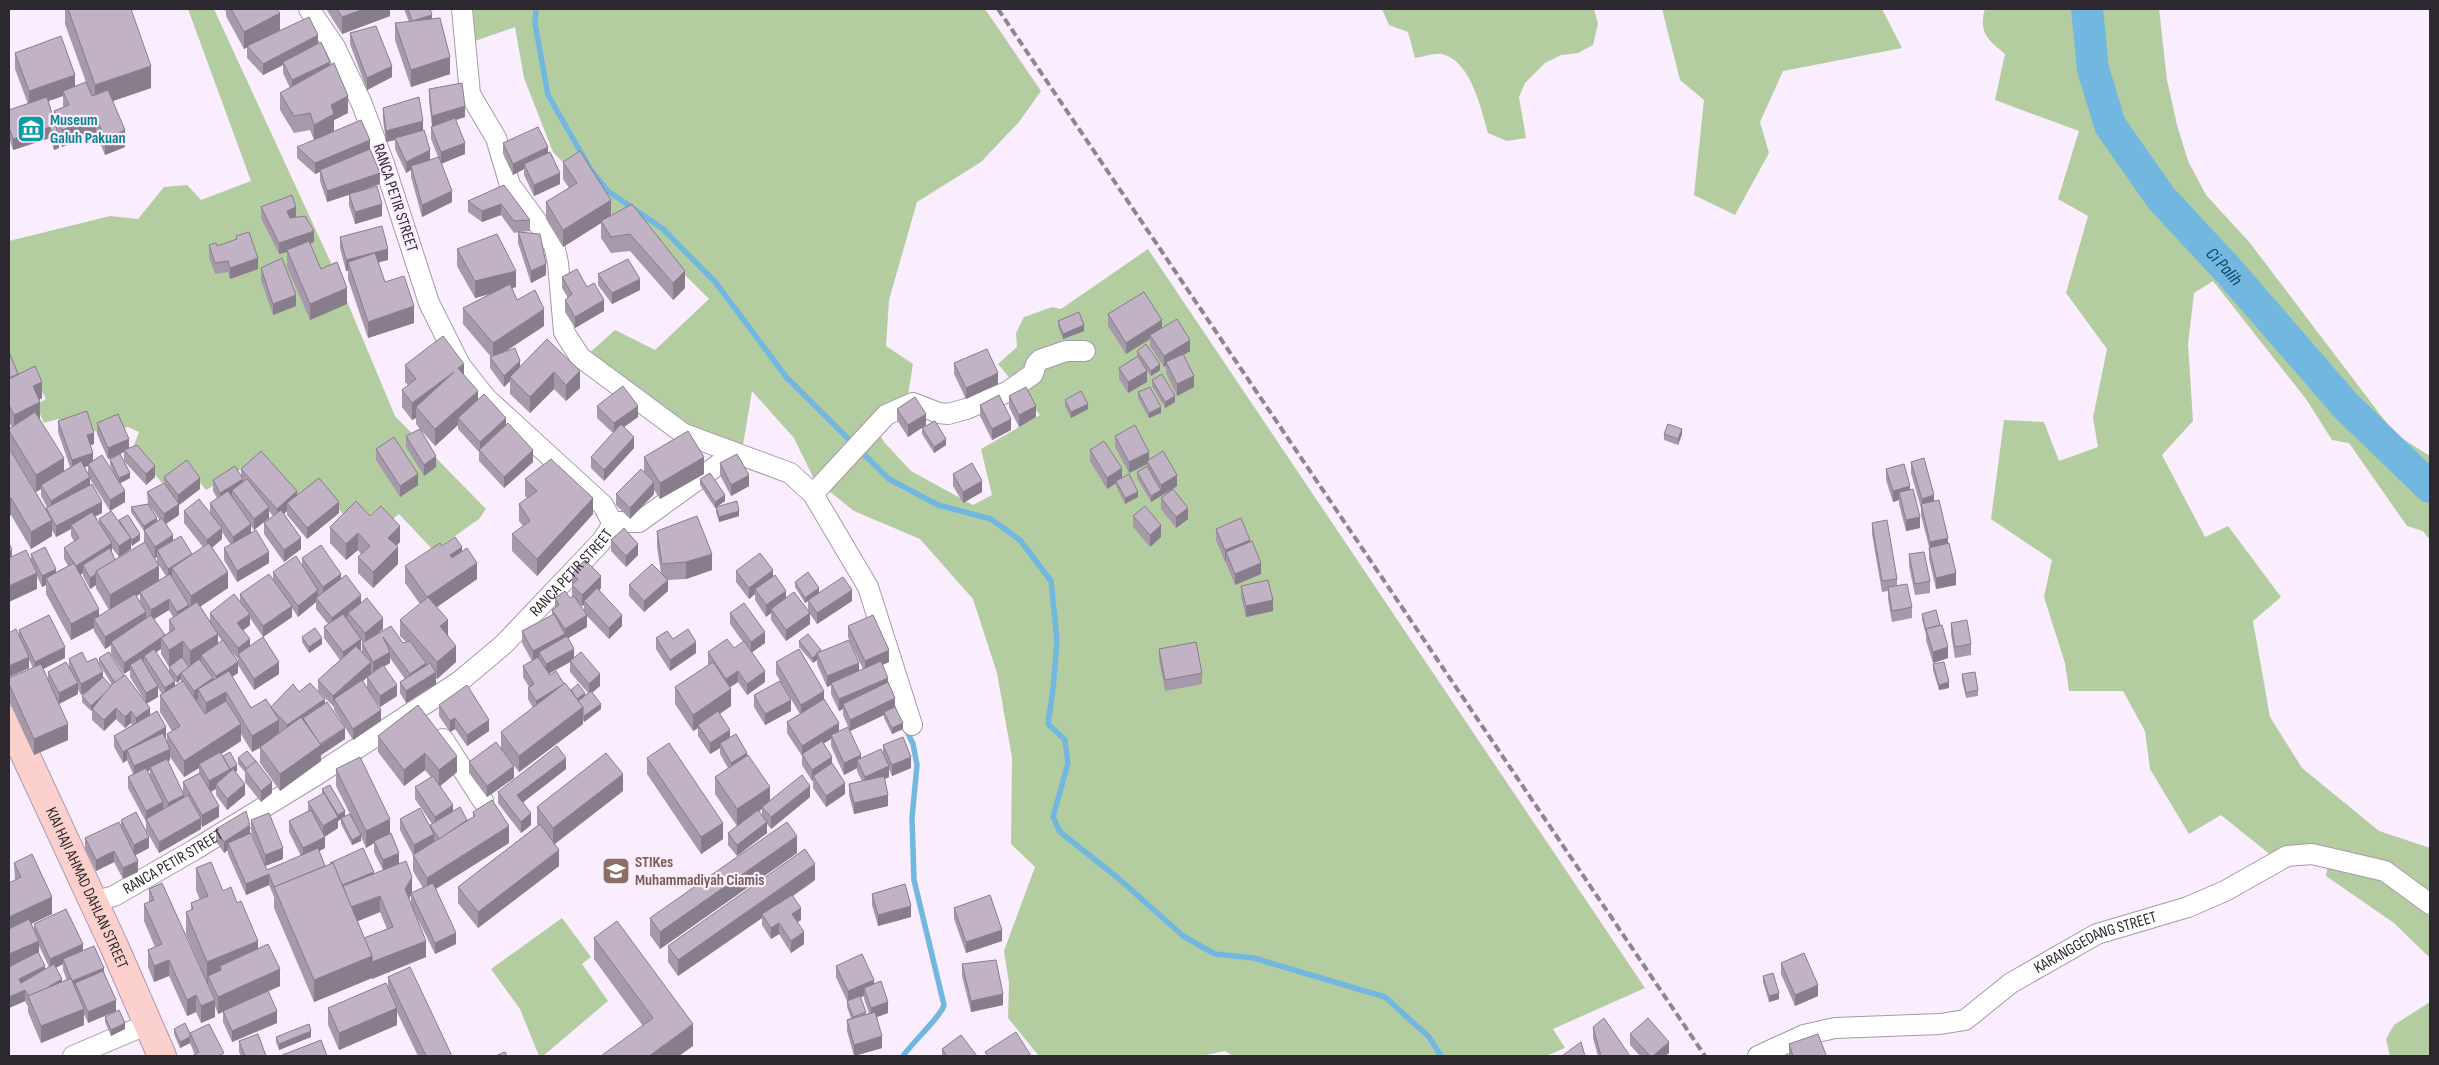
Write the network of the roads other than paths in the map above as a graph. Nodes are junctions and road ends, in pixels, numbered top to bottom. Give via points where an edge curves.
1 (309, 9) edge
2 (462, 9) edge
3 (1085, 351) dead end
4 (732, 454) junction
5 (813, 494) junction
6 (612, 522) junction
7 (420, 706) junction
8 (9, 720) edge
9 (912, 725) dead end
10 (16, 754) edge
11 (483, 801) dead end
12 (93, 902) junction
13 (2430, 904) edge
14 (148, 1024) junction
15 (73, 1056) edge
16 (162, 1056) edge
17 (1758, 1056) edge

1 - 6 street, RANCA PETIR STREET via 335,47 362,104 429,303 460,365 493,405 603,505
2 - 4 street via 470,94 496,138 510,185 554,245 564,332 572,348 684,434
3 - 5 street via 1066,351 1040,360 1034,374 1007,392 966,409 939,413 913,403 894,410 876,425
4 - 5 street via 790,473
4 - 6 street via 639,522
5 - 9 street via 868,587
6 - 7 street, RANCA PETIR STREET via 600,543 503,645 460,682
7 - 11 street
7 - 12 street, RANCA PETIR STREET via 318,774 194,850 114,896
8 - 10 main road, KIAI HAJI AHMAD DAHLAN STREET
10 - 12 main road, KIAI HAJI AHMAD DAHLAN STREET
12 - 14 main road, KIAI HAJI AHMAD DAHLAN STREET
13 - 17 street, KARANGGEDANG STREET via 2385,870 2312,854 2287,856 2225,891 2188,907 2097,934 2011,983 1965,1020 1835,1028 1804,1035
14 - 15 street
14 - 16 main road, KIAI HAJI AHMAD DAHLAN STREET

